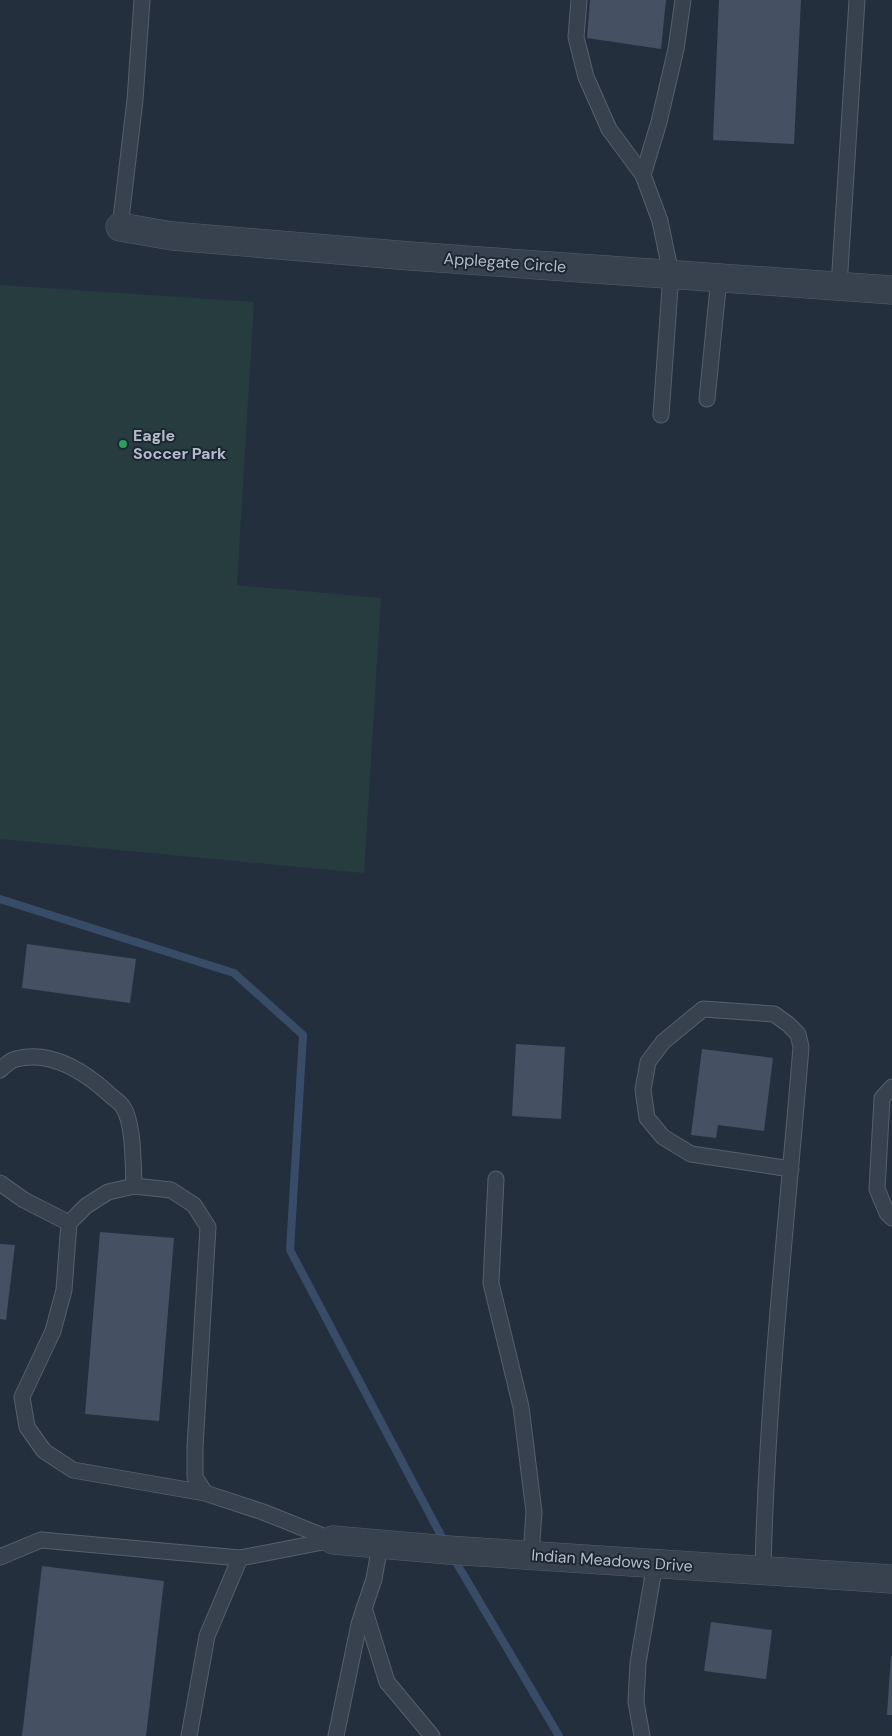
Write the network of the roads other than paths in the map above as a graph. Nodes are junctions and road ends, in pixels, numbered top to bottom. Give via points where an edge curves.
1 (142, 0) edge
2 (579, 0) edge
3 (683, 0) edge
4 (857, 0) edge
5 (643, 175) junction
6 (120, 227) joint
7 (671, 274) junction
8 (718, 278) junction
9 (839, 286) junction
10 (892, 290) edge
11 (707, 399) dead end
12 (661, 415) dead end
13 (0, 1070) edge
14 (892, 1087) edge
15 (791, 1168) junction
16 (496, 1179) dead end
17 (0, 1183) edge
18 (134, 1186) junction
19 (892, 1218) edge
20 (69, 1222) junction
21 (205, 1494) junction
22 (333, 1540) junction
23 (380, 1544) junction
24 (531, 1555) junction
25 (0, 1557) edge
26 (240, 1558) junction
27 (656, 1563) junction
28 (763, 1570) junction
29 (892, 1579) edge
30 (364, 1608) junction
31 (189, 1736) edge
32 (336, 1736) edge
33 (432, 1736) edge
34 (642, 1736) edge

1 - 6 lane via 135,100
2 - 5 lane via 576,37 586,77 609,129
3 - 5 lane via 676,49
4 - 9 lane
5 - 7 lane via 660,221
6 - 7 street, Applegate Circle via 182,237
7 - 8 street, Applegate Circle
7 - 12 lane
8 - 9 street, Applegate Circle
8 - 11 lane
9 - 10 street, Applegate Circle
13 - 18 lane via 15,1059 40,1058 67,1065 103,1088 123,1107 130,1127
14 - 19 lane via 882,1098 877,1188
15 - 15 lane via 801,1047 798,1034 774,1014 703,1009 662,1042 648,1062 643,1090 647,1118 663,1138 691,1154
15 - 28 lane via 768,1438
16 - 24 lane via 491,1283 521,1406 534,1512
17 - 20 lane via 24,1200
18 - 20 lane via 108,1192
18 - 21 lane via 171,1190 194,1205 208,1227 195,1448 195,1477
20 - 21 lane via 64,1290 53,1332 22,1397 28,1427 44,1451 73,1470
21 - 22 lane via 263,1512
22 - 23 street, Indian Meadows Drive
22 - 26 lane
23 - 24 street, Indian Meadows Drive
23 - 30 lane via 374,1579
24 - 27 street, Indian Meadows Drive
25 - 26 lane via 41,1540
26 - 31 lane via 207,1636
27 - 28 street, Indian Meadows Drive
27 - 34 lane via 638,1663 636,1702
28 - 29 street, Indian Meadows Drive
30 - 32 lane
30 - 33 lane via 388,1682

